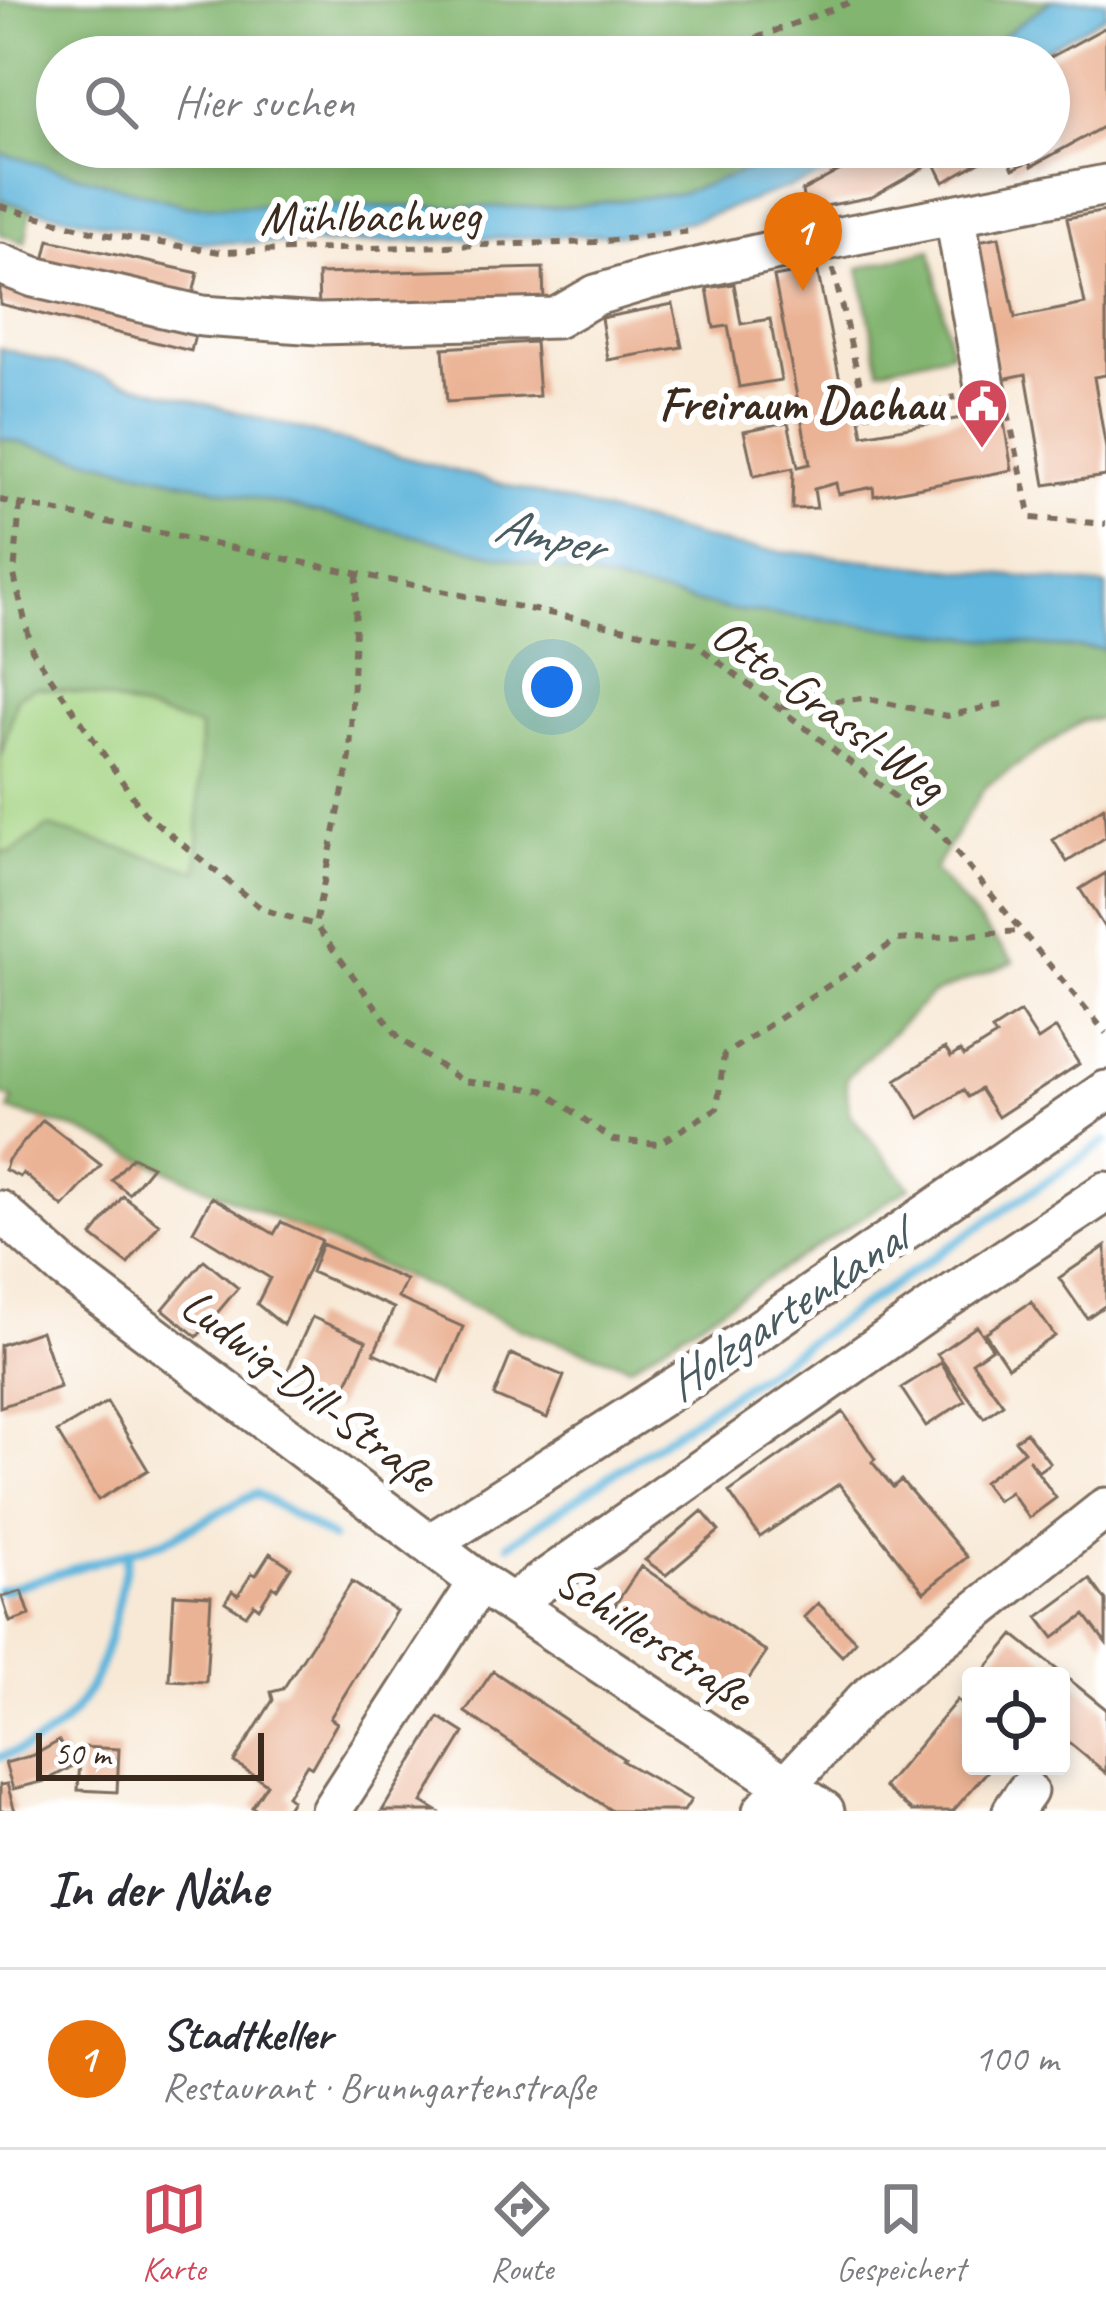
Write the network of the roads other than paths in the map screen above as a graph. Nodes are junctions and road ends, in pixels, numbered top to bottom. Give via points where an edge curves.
1 (1106, 185) edge
2 (955, 215) junction
3 (0, 264) edge
4 (986, 392) road end
5 (1106, 1091) edge
6 (1106, 1192) edge
7 (0, 1211) edge
8 (1106, 1508) edge
9 (430, 1544) junction
10 (495, 1592) junction
11 (773, 1798) edge
12 (331, 1811) edge
13 (824, 1811) edge

1 - 2 street
2 - 3 street via 596,295 556,318 318,324 202,316
2 - 4 street
5 - 9 street, Ludwig-Dill-Straße via 692,1376
6 - 10 street
7 - 9 street, Ludwig-Dill-Straße
8 - 11 street via 866,1699
9 - 10 street, Schillerstraße
10 - 11 street, Schillerstraße
10 - 12 street
11 - 13 street, Schillerstraße

